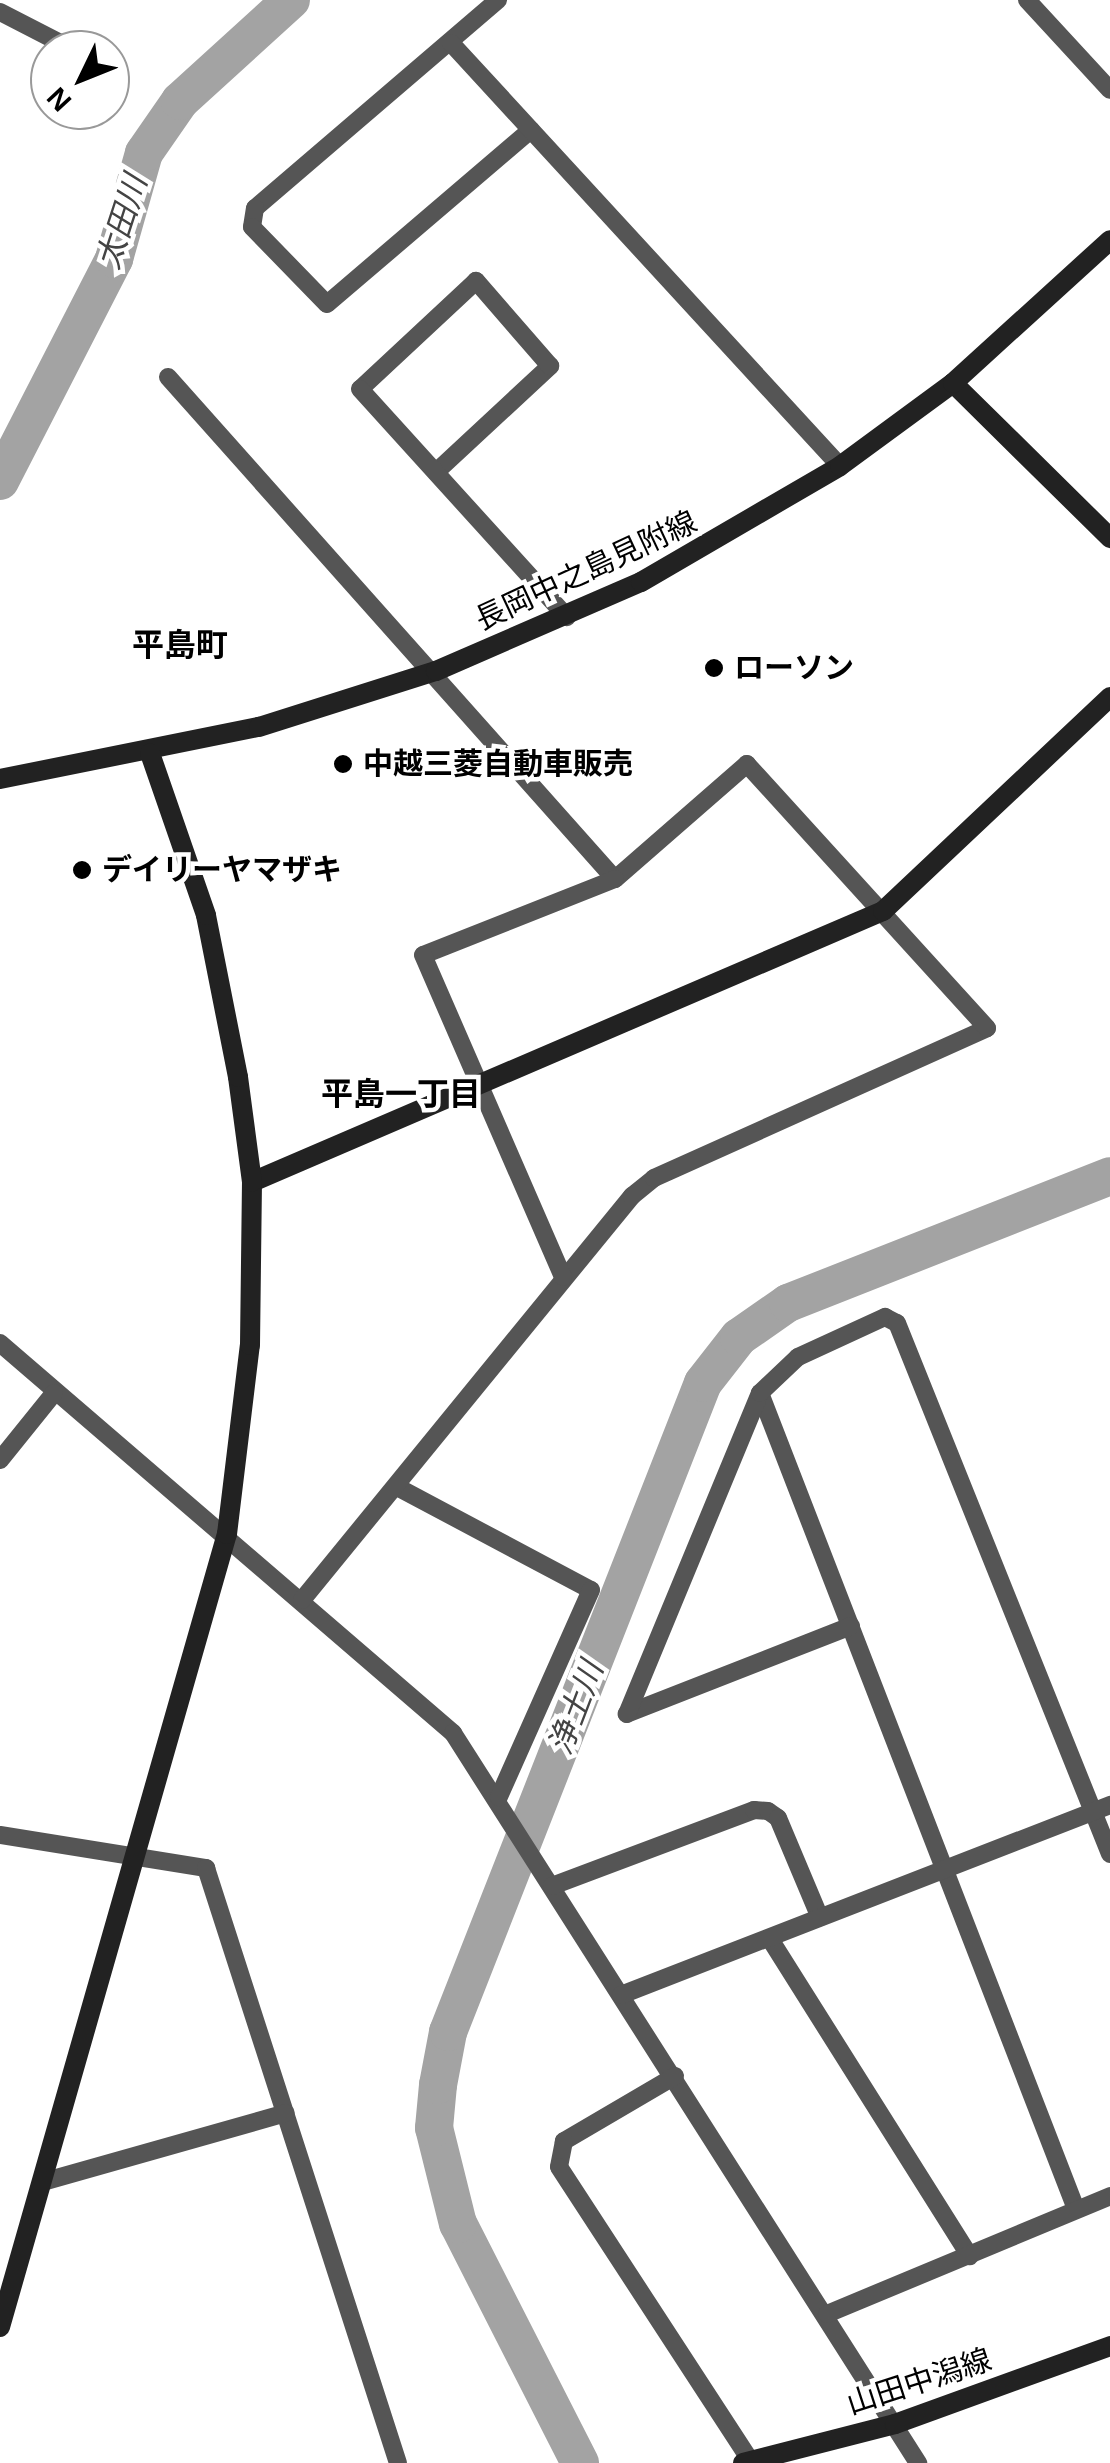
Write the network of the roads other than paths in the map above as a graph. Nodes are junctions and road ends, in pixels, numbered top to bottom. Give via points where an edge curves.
1 (498, 0) edge
2 (1034, 2) edge
3 (0, 12) edge
4 (34, 30) edge
5 (451, 43) junction
6 (1110, 90) edge
7 (531, 130) junction
8 (1110, 240) edge
9 (168, 376) dead end
10 (953, 383) junction
11 (840, 466) junction
12 (436, 472) junction
13 (1110, 538) edge
14 (566, 617) junction
15 (436, 671) junction
16 (1110, 697) edge
17 (150, 753) junction
18 (0, 779) edge
19 (615, 880) junction
20 (883, 911) junction
21 (477, 1084) junction
22 (252, 1182) junction
23 (563, 1278) junction
24 (0, 1343) edge
25 (54, 1393) junction
26 (760, 1393) junction
27 (0, 1460) edge
28 (400, 1488) junction
29 (226, 1534) junction
30 (302, 1600) junction
31 (850, 1626) junction
32 (499, 1798) junction
33 (1102, 1808) edge
34 (0, 1835) edge
35 (1110, 1854) edge
36 (132, 1858) junction
37 (946, 1871) junction
38 (549, 1881) junction
39 (820, 1918) junction
40 (770, 1940) junction
41 (621, 1995) junction
42 (675, 2076) junction
43 (286, 2113) junction
44 (46, 2181) junction
45 (1110, 2196) edge
46 (1076, 2209) junction
47 (970, 2256) junction
48 (827, 2314) junction
49 (0, 2327) edge
50 (1110, 2346) edge
51 (895, 2424) junction
52 (751, 2462) edge
53 (398, 2463) edge
54 (742, 2463) edge
55 (918, 2463) edge

1 - 5 street
2 - 6 street
3 - 4 street
5 - 7 street
5 - 7 street via 255,208 252,228 327,304
7 - 11 street
8 - 10 street, 長岡中之島見附線
9 - 15 street
10 - 11 street, 長岡中之島見附線
10 - 13 street
11 - 14 street, 長岡中之島見附線 via 714,544
12 - 12 street via 360,389 476,282 550,366
12 - 14 street
14 - 15 street, 長岡中之島見附線
15 - 17 street, 長岡中之島見附線 via 259,728
15 - 19 street
16 - 20 street
17 - 18 street, 長岡中之島見附線
17 - 22 street via 206,914
19 - 20 street via 747,764
19 - 21 street via 423,955
20 - 21 street
20 - 23 street via 987,1028 654,1178
21 - 22 street
21 - 23 street
22 - 29 street via 250,1346
23 - 28 street
24 - 25 street
25 - 27 street
25 - 29 street
26 - 31 street
26 - 31 street via 626,1714
26 - 33 street via 774,1374 827,1341 871,1319 897,1323
28 - 30 street
28 - 32 street via 590,1590
29 - 30 street
29 - 36 street
30 - 32 street via 452,1733
31 - 37 street
32 - 38 street
33 - 35 street
33 - 37 street
34 - 36 street
36 - 43 street via 206,1868
36 - 44 street
37 - 39 street
37 - 46 street
38 - 39 street via 754,1810 768,1811 778,1818
38 - 41 street
39 - 40 street
40 - 41 street
40 - 47 street
41 - 42 street
42 - 48 street
42 - 52 street via 564,2140 559,2167
43 - 44 street
43 - 53 street
44 - 49 street
45 - 46 street
46 - 47 street
47 - 48 street
48 - 51 street
50 - 51 street, 山田中潟線
51 - 52 street, 山田中潟線
51 - 55 street
52 - 54 street, 山田中潟線

